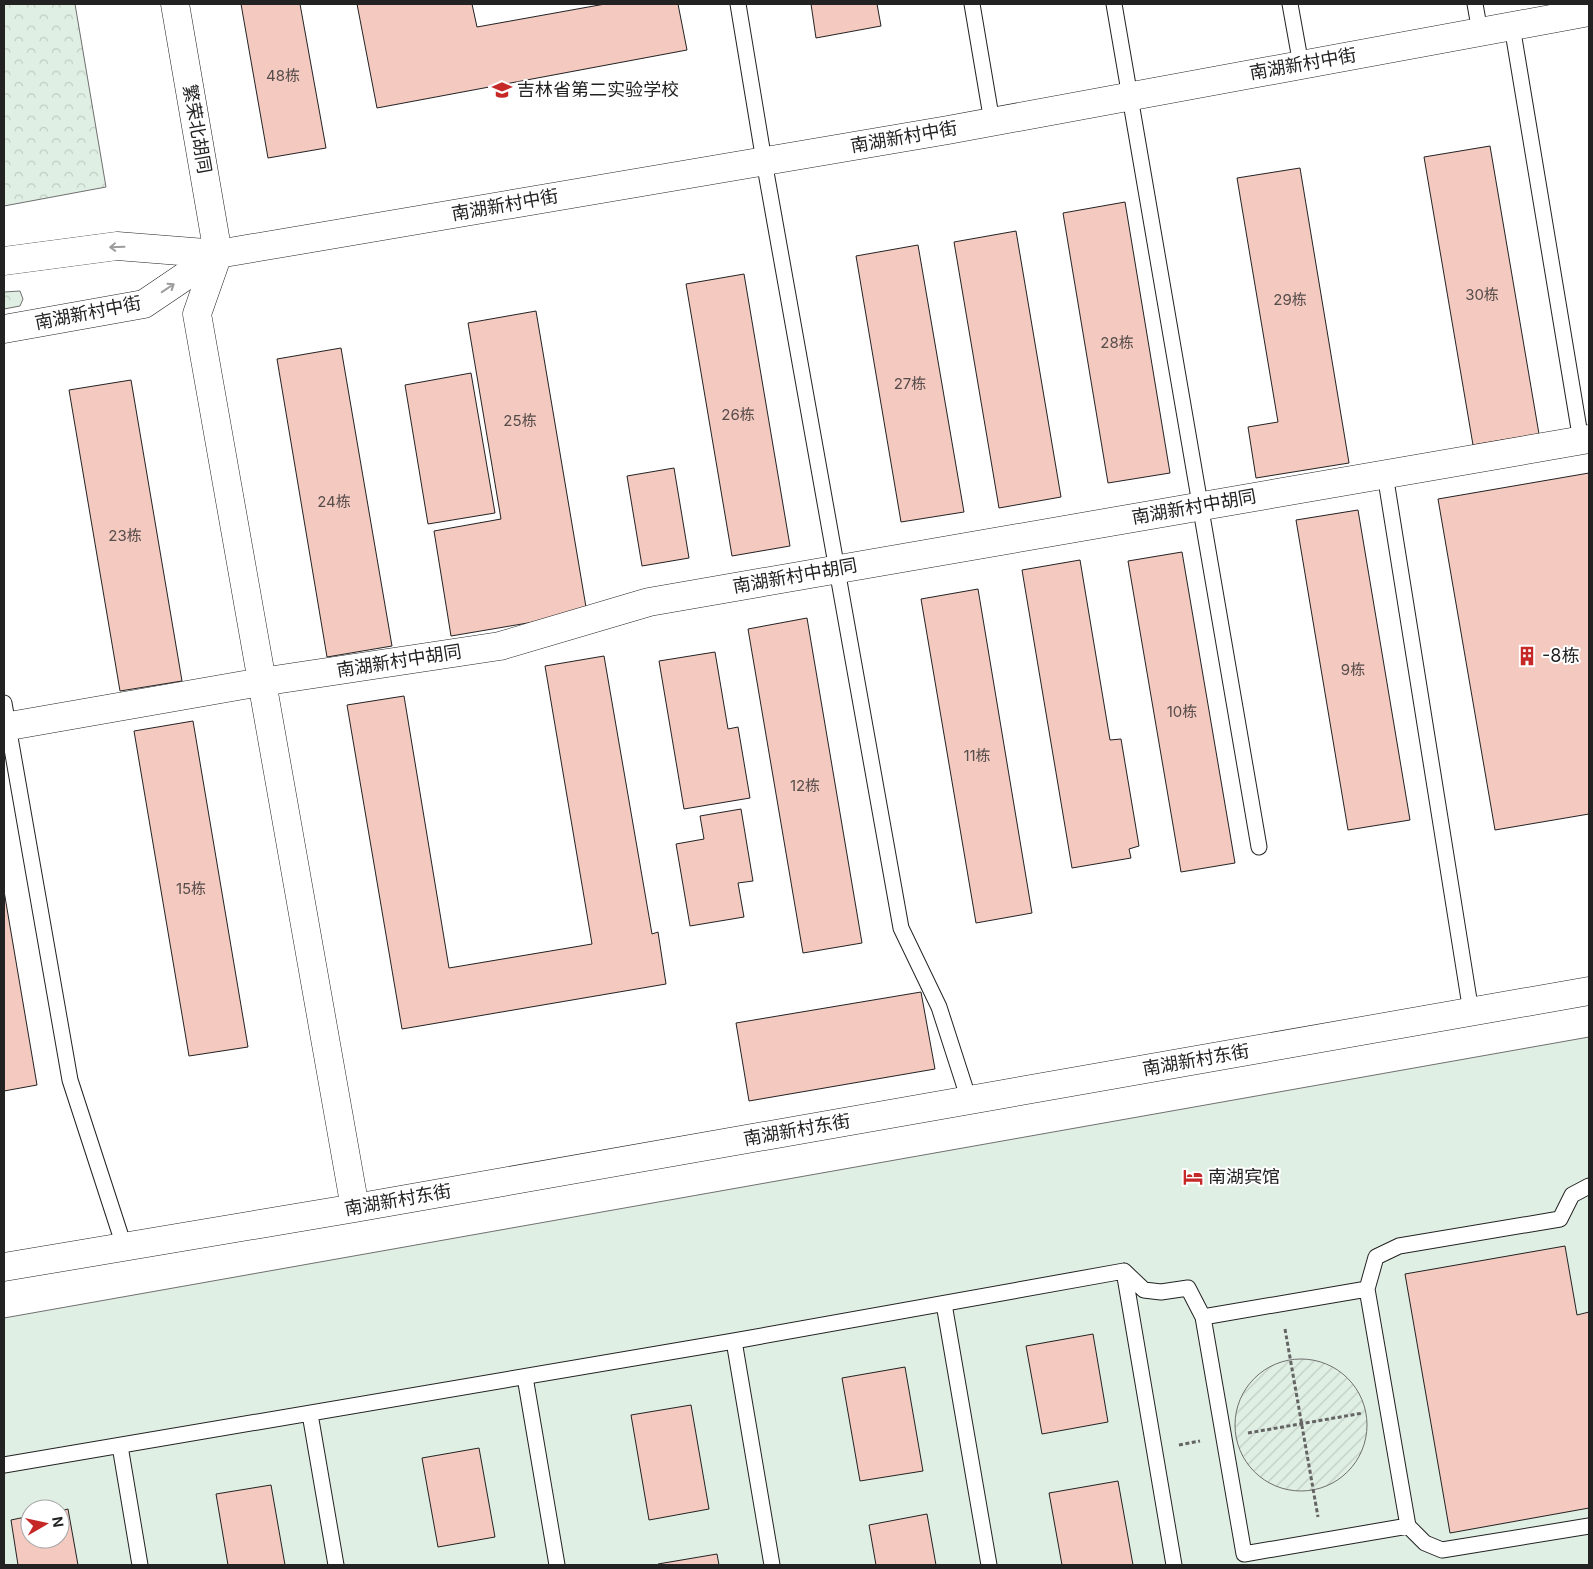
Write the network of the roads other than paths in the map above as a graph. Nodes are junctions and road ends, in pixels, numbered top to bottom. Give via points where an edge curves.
1 (175, 4) edge
2 (738, 4) edge
3 (972, 4) edge
4 (1114, 4) edge
5 (1290, 4) edge
6 (1475, 4) edge
7 (1589, 12) edge
8 (1512, 26) junction
9 (1480, 32) junction
10 (1301, 65) junction
11 (1130, 96) junction
12 (992, 122) junction
13 (764, 161) junction
14 (218, 254) junction
15 (4, 262) edge
16 (4, 329) edge
17 (1585, 440) edge
18 (1385, 474) junction
19 (1200, 506) junction
20 (838, 569) junction
21 (261, 682) junction
22 (5, 719) edge
23 (1259, 847) dead end
24 (1589, 991) edge
25 (1471, 1012) junction
26 (969, 1100) junction
27 (1589, 1186) edge
28 (355, 1208) junction
29 (124, 1246) junction
30 (4, 1266) edge
31 (1124, 1272) junction
32 (1367, 1289) junction
33 (944, 1304) junction
34 (1204, 1317) junction
35 (734, 1341) junction
36 (525, 1377) junction
37 (310, 1414) junction
38 (120, 1446) junction
39 (4, 1465) edge
40 (1408, 1526) junction
41 (1589, 1526) edge
42 (140, 1565) edge
43 (336, 1565) edge
44 (557, 1565) edge
45 (772, 1565) edge
46 (989, 1565) edge
47 (1174, 1565) edge

1 - 14 street, 繁荣北胡同
2 - 13 lane
3 - 12 lane
4 - 11 lane
5 - 10 lane
6 - 9 lane
7 - 8 street, 南湖新村中街
8 - 9 street, 南湖新村中街
8 - 17 lane
9 - 10 street, 南湖新村中街
10 - 11 street, 南湖新村中街
11 - 12 street, 南湖新村中街
11 - 19 lane
12 - 13 street, 南湖新村中街
13 - 14 street, 南湖新村中街
13 - 20 lane
14 -> 15 street, 南湖新村中街 via 117,246
16 -> 14 street, 南湖新村中街 via 144,304
14 - 21 street via 197,314
17 - 18 street, 南湖新村中胡同
18 - 19 street, 南湖新村中胡同
18 - 25 lane
19 - 20 street, 南湖新村中胡同
19 - 23 lane
20 - 21 street, 南湖新村中胡同 via 649,602 500,646
20 - 26 lane via 901,928 940,1007
21 - 22 street, 南湖新村中胡同
21 - 28 street
22 - 29 lane via 70,1080
24 - 25 street, 南湖新村东街
25 - 26 street, 南湖新村东街
26 - 28 street, 南湖新村东街
27 - 32 lane via 1572,1195 1560,1219 1399,1246 1376,1257
28 - 29 street, 南湖新村东街
29 - 30 street, 南湖新村东街
31 - 33 lane
31 - 34 lane via 1144,1290 1161,1292 1188,1288
31 - 47 lane
32 - 34 lane
32 - 40 lane
33 - 35 lane
33 - 46 lane
34 - 40 lane via 1244,1554
35 - 36 lane
35 - 45 lane
36 - 37 lane
36 - 44 lane
37 - 38 lane
37 - 43 lane
38 - 39 lane
38 - 42 lane
40 - 41 lane via 1426,1543 1442,1550

